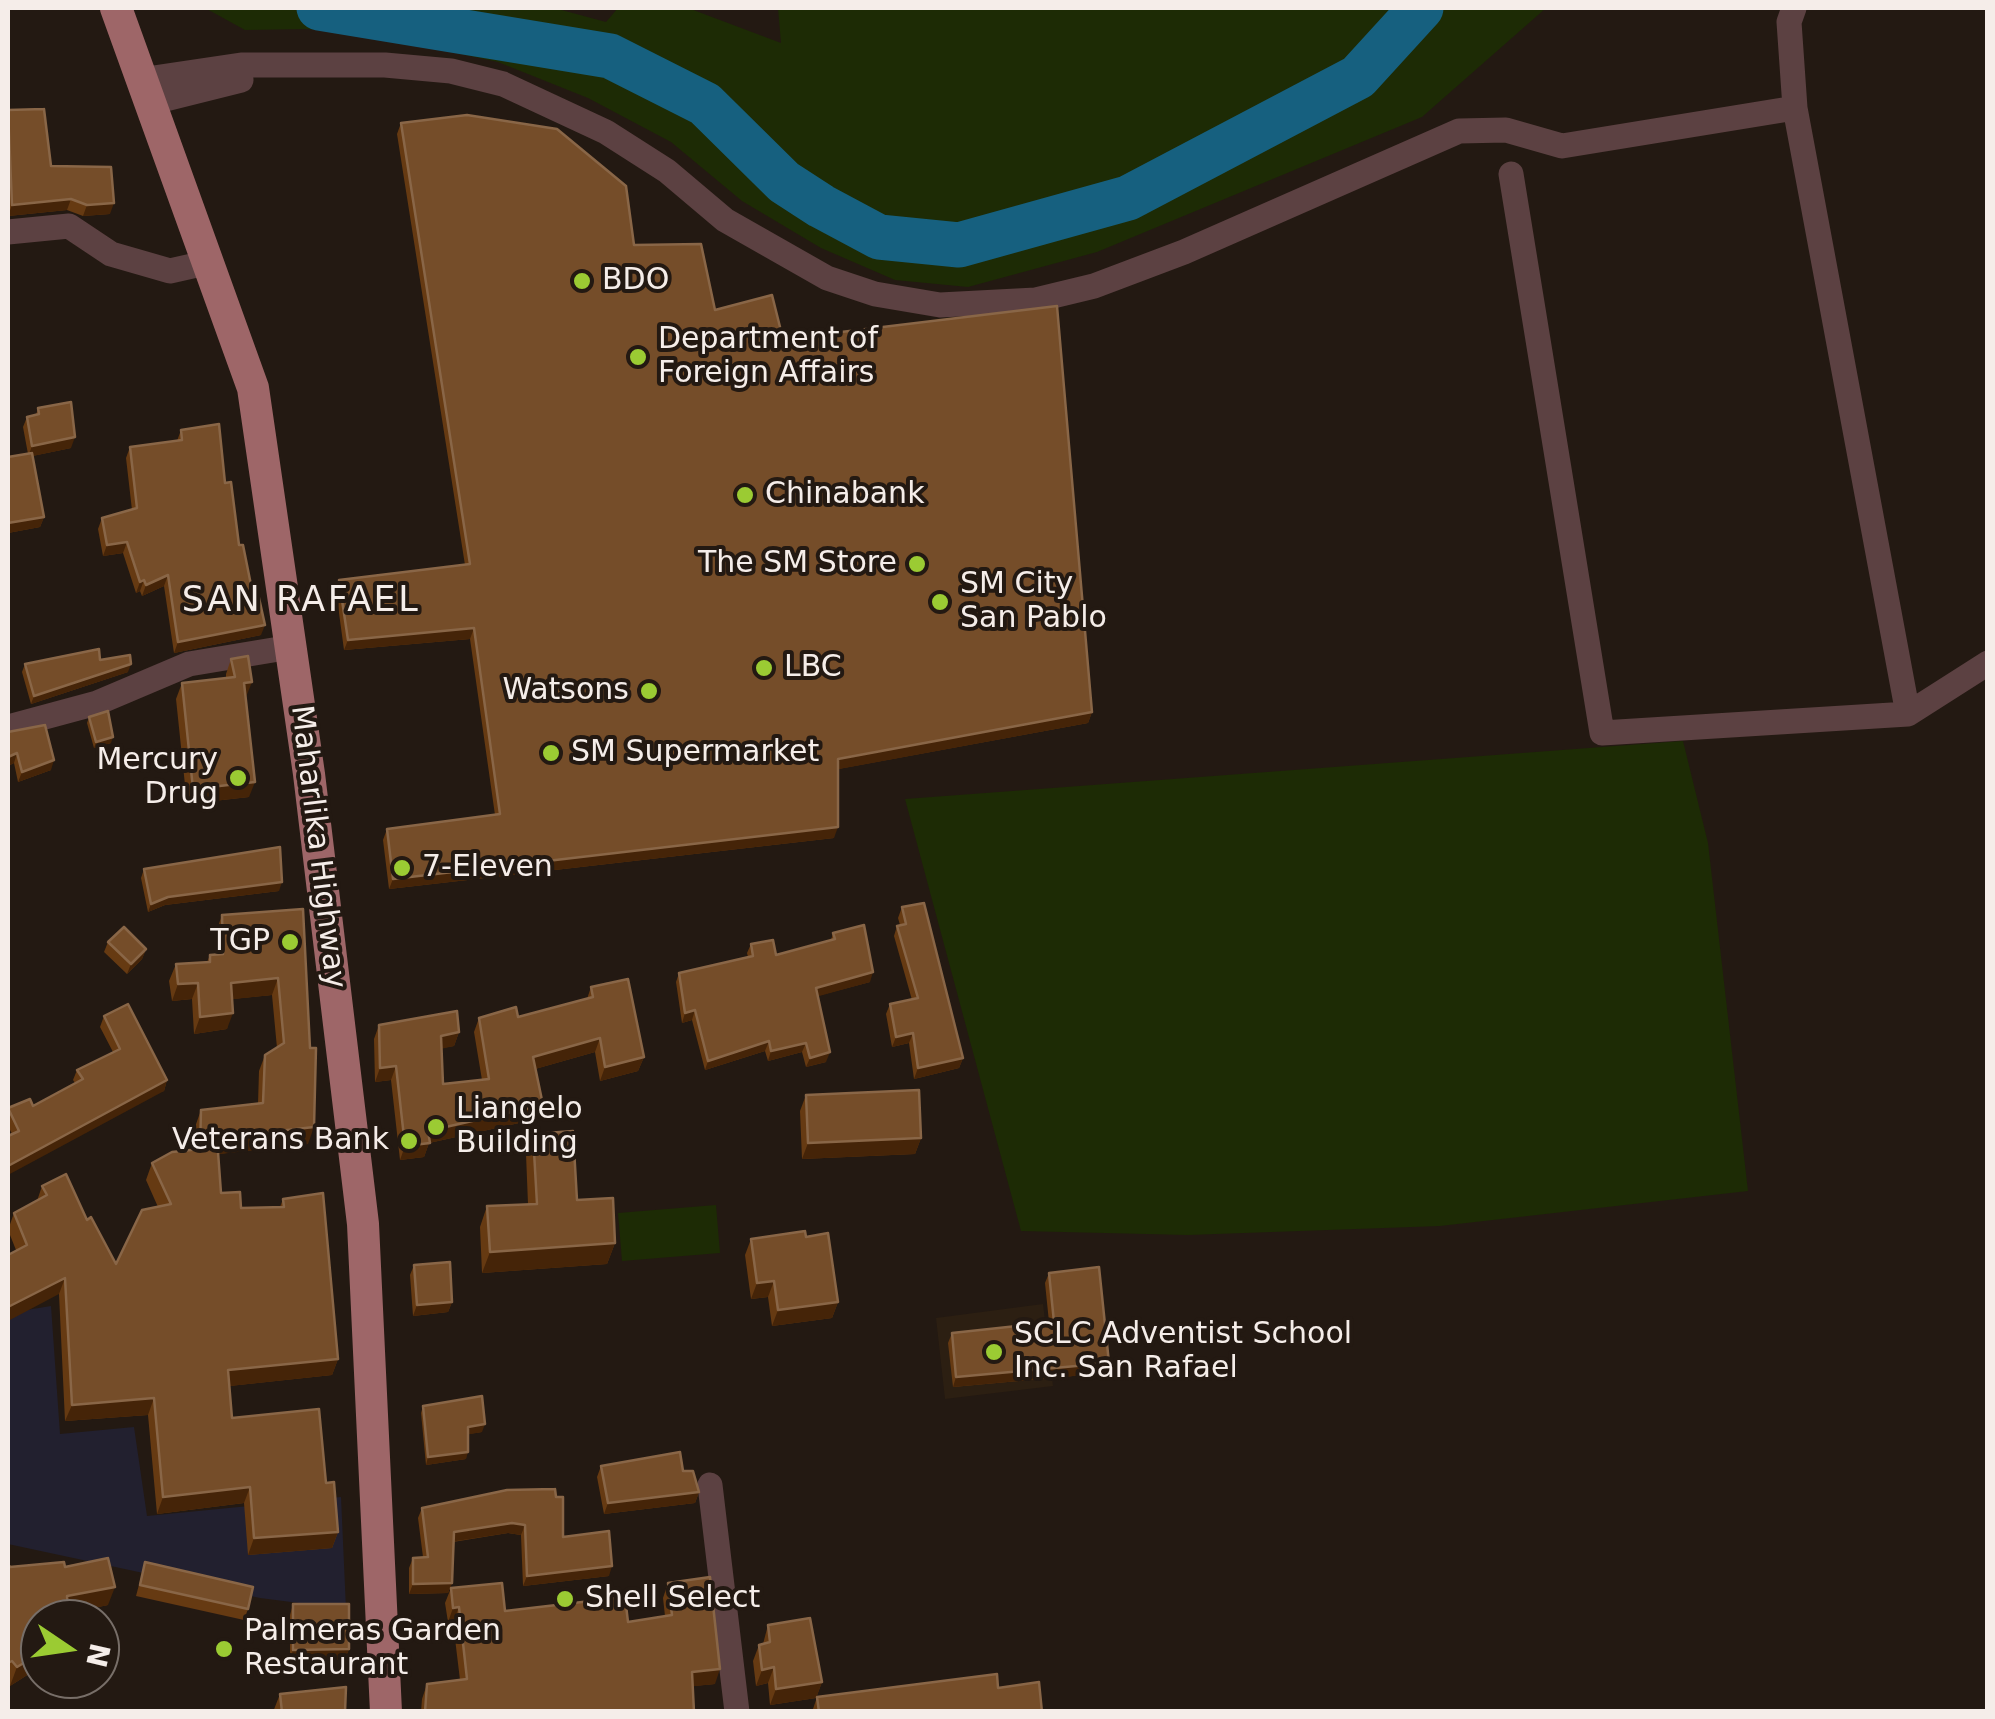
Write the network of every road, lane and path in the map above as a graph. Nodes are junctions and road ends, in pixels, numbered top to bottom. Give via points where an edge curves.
1 (116, 8) edge
2 (1794, 8) edge
3 (145, 91) junction
4 (1794, 108) junction
5 (1510, 174) dead end
6 (8, 232) edge
7 (210, 262) junction
8 (291, 647) junction
9 (1988, 664) edge
10 (1908, 714) junction
11 (8, 728) edge
12 (710, 1485) dead end
13 (386, 1712) edge
14 (737, 1712) edge

1 - 3 main road, Maharlika Highway
2 - 4 street
3 - 4 street via 284,65 385,64 502,84 606,132 726,220 826,278 940,305 1036,300 1094,286 1459,131 1506,130 1562,146
3 - 7 main road, Maharlika Highway
4 - 10 street
5 - 10 street via 1602,732
6 - 7 street via 69,226 111,254 170,271
7 - 8 main road, Maharlika Highway via 253,388
8 - 11 street via 189,664 97,703
8 - 13 main road, Maharlika Highway via 363,1224
9 - 10 street
12 - 14 street

